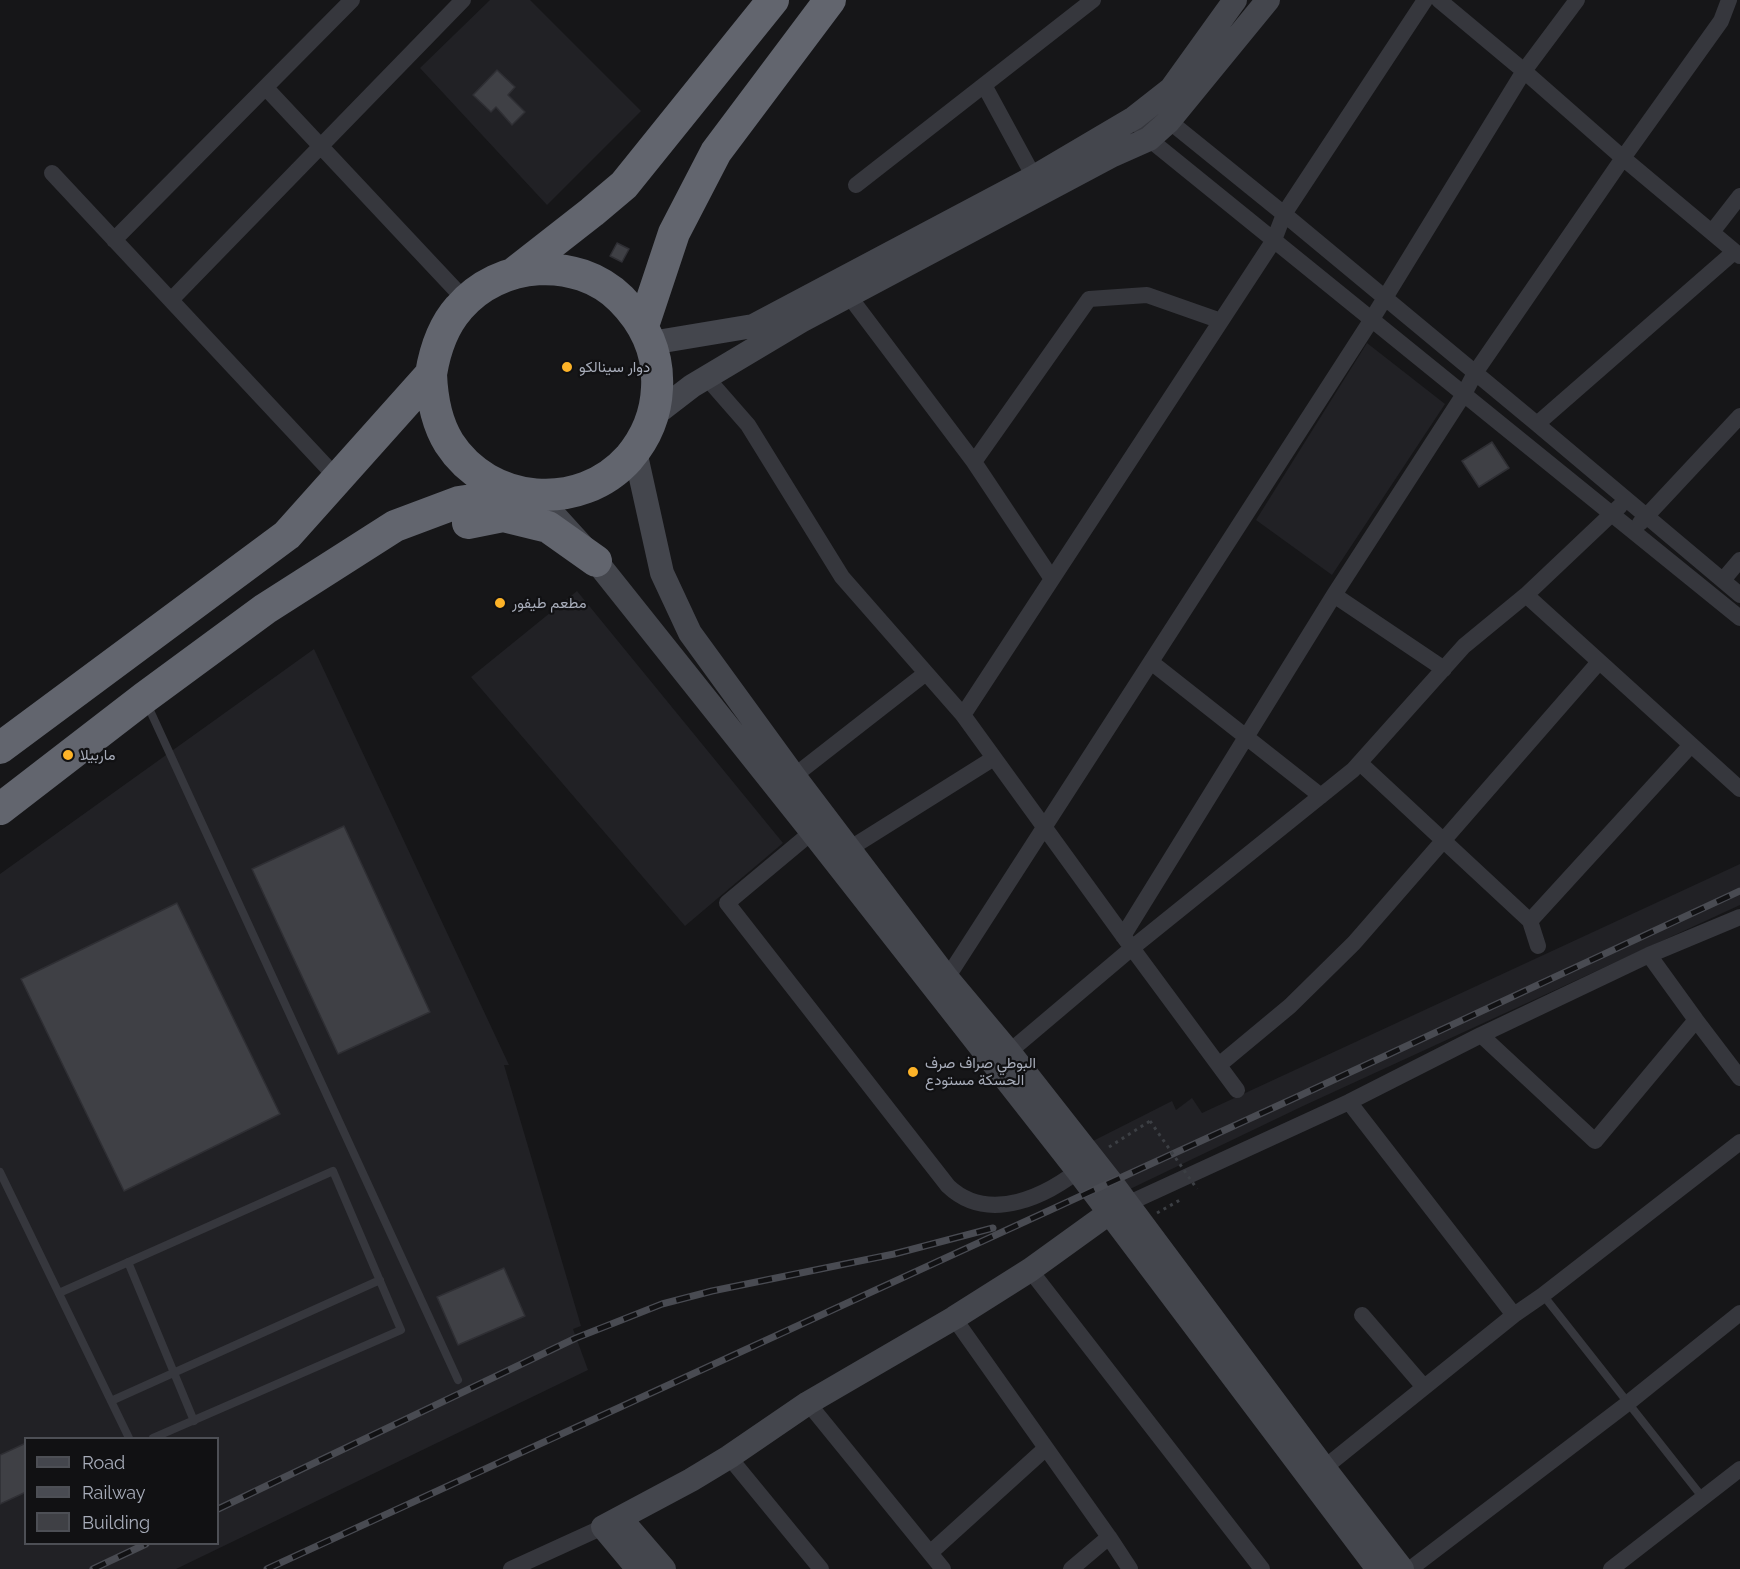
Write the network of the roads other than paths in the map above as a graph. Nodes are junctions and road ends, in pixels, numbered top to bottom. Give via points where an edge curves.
1 (352, 0) edge
2 (463, 0) edge
3 (773, 0) edge
4 (830, 0) edge
5 (1093, 0) edge
6 (1235, 0) edge
7 (1268, 0) edge
8 (1425, 0) edge
9 (1439, 0) edge
10 (1577, 0) edge
11 (1731, 0) edge
12 (1740, 13) edge
13 (1524, 71) junction
14 (984, 85) junction
15 (266, 88) junction
16 (1134, 118) junction
17 (1169, 121) junction
18 (1149, 139) junction
19 (320, 147) junction
20 (1623, 158) junction
21 (52, 173) dead end
22 (1034, 177) junction
23 (856, 185) dead end
24 (1740, 196) edge
25 (1284, 214) junction
26 (1712, 232) junction
27 (114, 240) junction
28 (1274, 240) junction
29 (1737, 254) edge
30 (514, 273) junction
31 (849, 296) junction
32 (1384, 298) junction
33 (171, 300) junction
34 (466, 301) junction
35 (1372, 319) junction
36 (1221, 321) junction
37 (647, 335) junction
38 (1475, 373) junction
39 (431, 374) junction
40 (706, 377) junction
41 (1464, 394) junction
42 (653, 416) junction
43 (1740, 416) edge
44 (1538, 424) junction
45 (635, 451) junction
46 (974, 462) junction
47 (338, 478) junction
48 (528, 494) junction
49 (1626, 499) junction
50 (1612, 514) junction
51 (1647, 516) junction
52 (1633, 531) junction
53 (1740, 560) edge
54 (596, 561) junction
55 (1052, 579) junction
56 (1723, 580) junction
57 (1334, 595) junction
58 (1740, 595) edge
59 (1526, 596) junction
60 (265, 609) junction
61 (1740, 618) edge
62 (1151, 662) junction
63 (1599, 662) junction
64 (1444, 669) junction
65 (926, 673) junction
66 (144, 698) junction
67 (963, 715) junction
68 (1246, 737) junction
69 (1690, 745) junction
70 (0, 748) edge
71 (994, 758) junction
72 (1359, 763) junction
73 (794, 776) junction
74 (1740, 789) edge
75 (1321, 796) junction
76 (0, 809) edge
77 (1044, 828) junction
78 (812, 832) junction
79 (1444, 840) junction
80 (849, 849) junction
81 (1740, 917) edge
82 (1530, 921) junction
83 (1127, 942) junction
84 (1538, 946) dead end
85 (1649, 955) junction
86 (947, 978) junction
87 (1696, 1020) junction
88 (1481, 1035) junction
89 (1009, 1052) junction
90 (1219, 1065) junction
91 (1740, 1078) edge
92 (1237, 1090) dead end
93 (1349, 1102) junction
94 (1740, 1142) edge
95 (1085, 1165) junction
96 (0, 1172) edge
97 (1118, 1208) junction
98 (128, 1262) junction
99 (1030, 1270) junction
100 (380, 1280) junction
101 (59, 1293) junction
102 (1543, 1295) junction
103 (1740, 1313) edge
104 (1362, 1315) dead end
105 (1514, 1315) junction
106 (954, 1318) junction
107 (174, 1373) junction
108 (458, 1380) dead end
109 (1424, 1387) junction
110 (111, 1401) junction
111 (808, 1403) junction
112 (1628, 1403) junction
113 (194, 1421) junction
114 (129, 1437) edge
115 (155, 1437) edge
116 (1046, 1448) junction
117 (729, 1457) junction
118 (1324, 1468) junction
119 (1740, 1469) edge
120 (1702, 1498) junction
121 (612, 1523) junction
122 (1109, 1537) junction
123 (930, 1553) junction
124 (510, 1569) edge
125 (638, 1569) edge
126 (664, 1569) edge
127 (821, 1569) edge
128 (943, 1569) edge
129 (1071, 1569) edge
130 (1130, 1569) edge
131 (1262, 1569) edge
132 (1378, 1569) edge
133 (1402, 1569) edge
134 (1410, 1569) edge
135 (1611, 1569) edge

1 - 15 street
2 - 19 street
3 - 30 highway via 624,184
4 - 37 highway via 716,152 674,233
5 - 14 street
6 - 16 street via 1171,89
7 - 17 street
8 - 25 street
9 - 13 street
10 - 13 street
11 - 12 street
11 - 20 street via 1721,21
13 - 20 street
13 - 32 street
14 - 22 street
14 - 23 street
15 - 19 street
15 - 27 street
16 - 17 street
16 - 18 street
16 - 22 street
17 - 18 street
17 - 25 street
18 - 28 street
18 - 31 street
19 - 33 street
19 - 34 street
20 - 26 street
20 - 38 street
21 - 27 street
22 - 37 street via 753,326
24 - 26 street
25 - 28 street
25 - 32 street
26 - 29 street
27 - 33 street
28 - 35 street
28 - 36 street
29 - 44 street
30 - 34 highway via 483,286
30 - 37 highway via 556,269 587,278 615,293
31 - 40 street
31 - 46 street
32 - 35 street
32 - 38 street
33 - 47 street
34 - 39 highway via 440,339
35 - 41 street
35 - 62 street
36 - 46 street via 1147,295 1089,299
36 - 55 street
37 - 42 highway via 658,380
38 - 41 street
38 - 44 street
39 - 47 highway
39 - 48 highway via 435,410 460,457 487,480
40 - 42 street
40 - 65 street via 748,425 842,577
41 - 50 street
41 - 57 street
42 - 45 highway
43 - 51 street
44 - 49 street
45 - 48 highway via 608,477 591,486 555,495
45 - 73 street via 662,573 690,633
46 - 55 street
47 - 70 highway via 287,535
48 - 54 street
48 - 60 highway via 459,502 396,526
49 - 50 street
49 - 51 street
50 - 52 street
50 - 59 street
51 - 52 street
51 - 56 street
52 - 61 street
53 - 56 street
54 - 60 highway via 548,527 503,516 408,534
54 - 78 street
55 - 67 street
56 - 58 street
57 - 64 street
57 - 68 street
59 - 63 street
59 - 64 street via 1464,646
60 - 66 highway
62 - 68 street
62 - 77 street
63 - 69 street
63 - 79 street
64 - 72 street
65 - 67 street
65 - 73 street
66 - 76 highway
66 - 108 lane
67 - 71 street
68 - 75 street
68 - 83 street
69 - 74 street
69 - 82 street
71 - 77 street
71 - 80 street
72 - 75 street
72 - 79 street
73 - 80 street
75 - 83 street
77 - 83 street
77 - 86 street
78 - 95 street
78 - 95 street via 727,903 948,1186 974,1202 1013,1202 1047,1192
79 - 82 street
79 - 90 street via 1354,943 1290,1006
80 - 86 street
81 - 85 street
82 - 84 street
83 - 89 street
83 - 90 street
85 - 87 street
85 - 88 street
86 - 89 street
87 - 88 street via 1595,1142
87 - 91 street
88 - 93 street
89 - 95 street
90 - 92 street
93 - 97 street
93 - 105 street
94 - 102 street
95 - 97 street
96 - 101 lane
97 - 99 street
97 - 118 street
97 - 132 street
98 - 100 lane via 333,1171
98 - 101 lane
98 - 107 lane
99 - 106 street
99 - 131 street
100 - 107 lane
100 - 113 lane via 401,1330
101 - 110 lane
102 - 105 street
102 - 112 lane
103 - 112 street
104 - 109 street
105 - 109 street
106 - 111 street
106 - 116 street
107 - 110 lane
107 - 113 lane
109 - 118 street
110 - 114 lane
111 - 117 street
111 - 123 street
112 - 120 lane
112 - 134 street
113 - 115 lane
116 - 122 street
116 - 123 street
117 - 121 street
117 - 127 street
118 - 133 street
119 - 120 street
120 - 135 street
121 - 124 street
121 - 125 street
121 - 126 street
122 - 129 street
122 - 130 street
123 - 128 street

